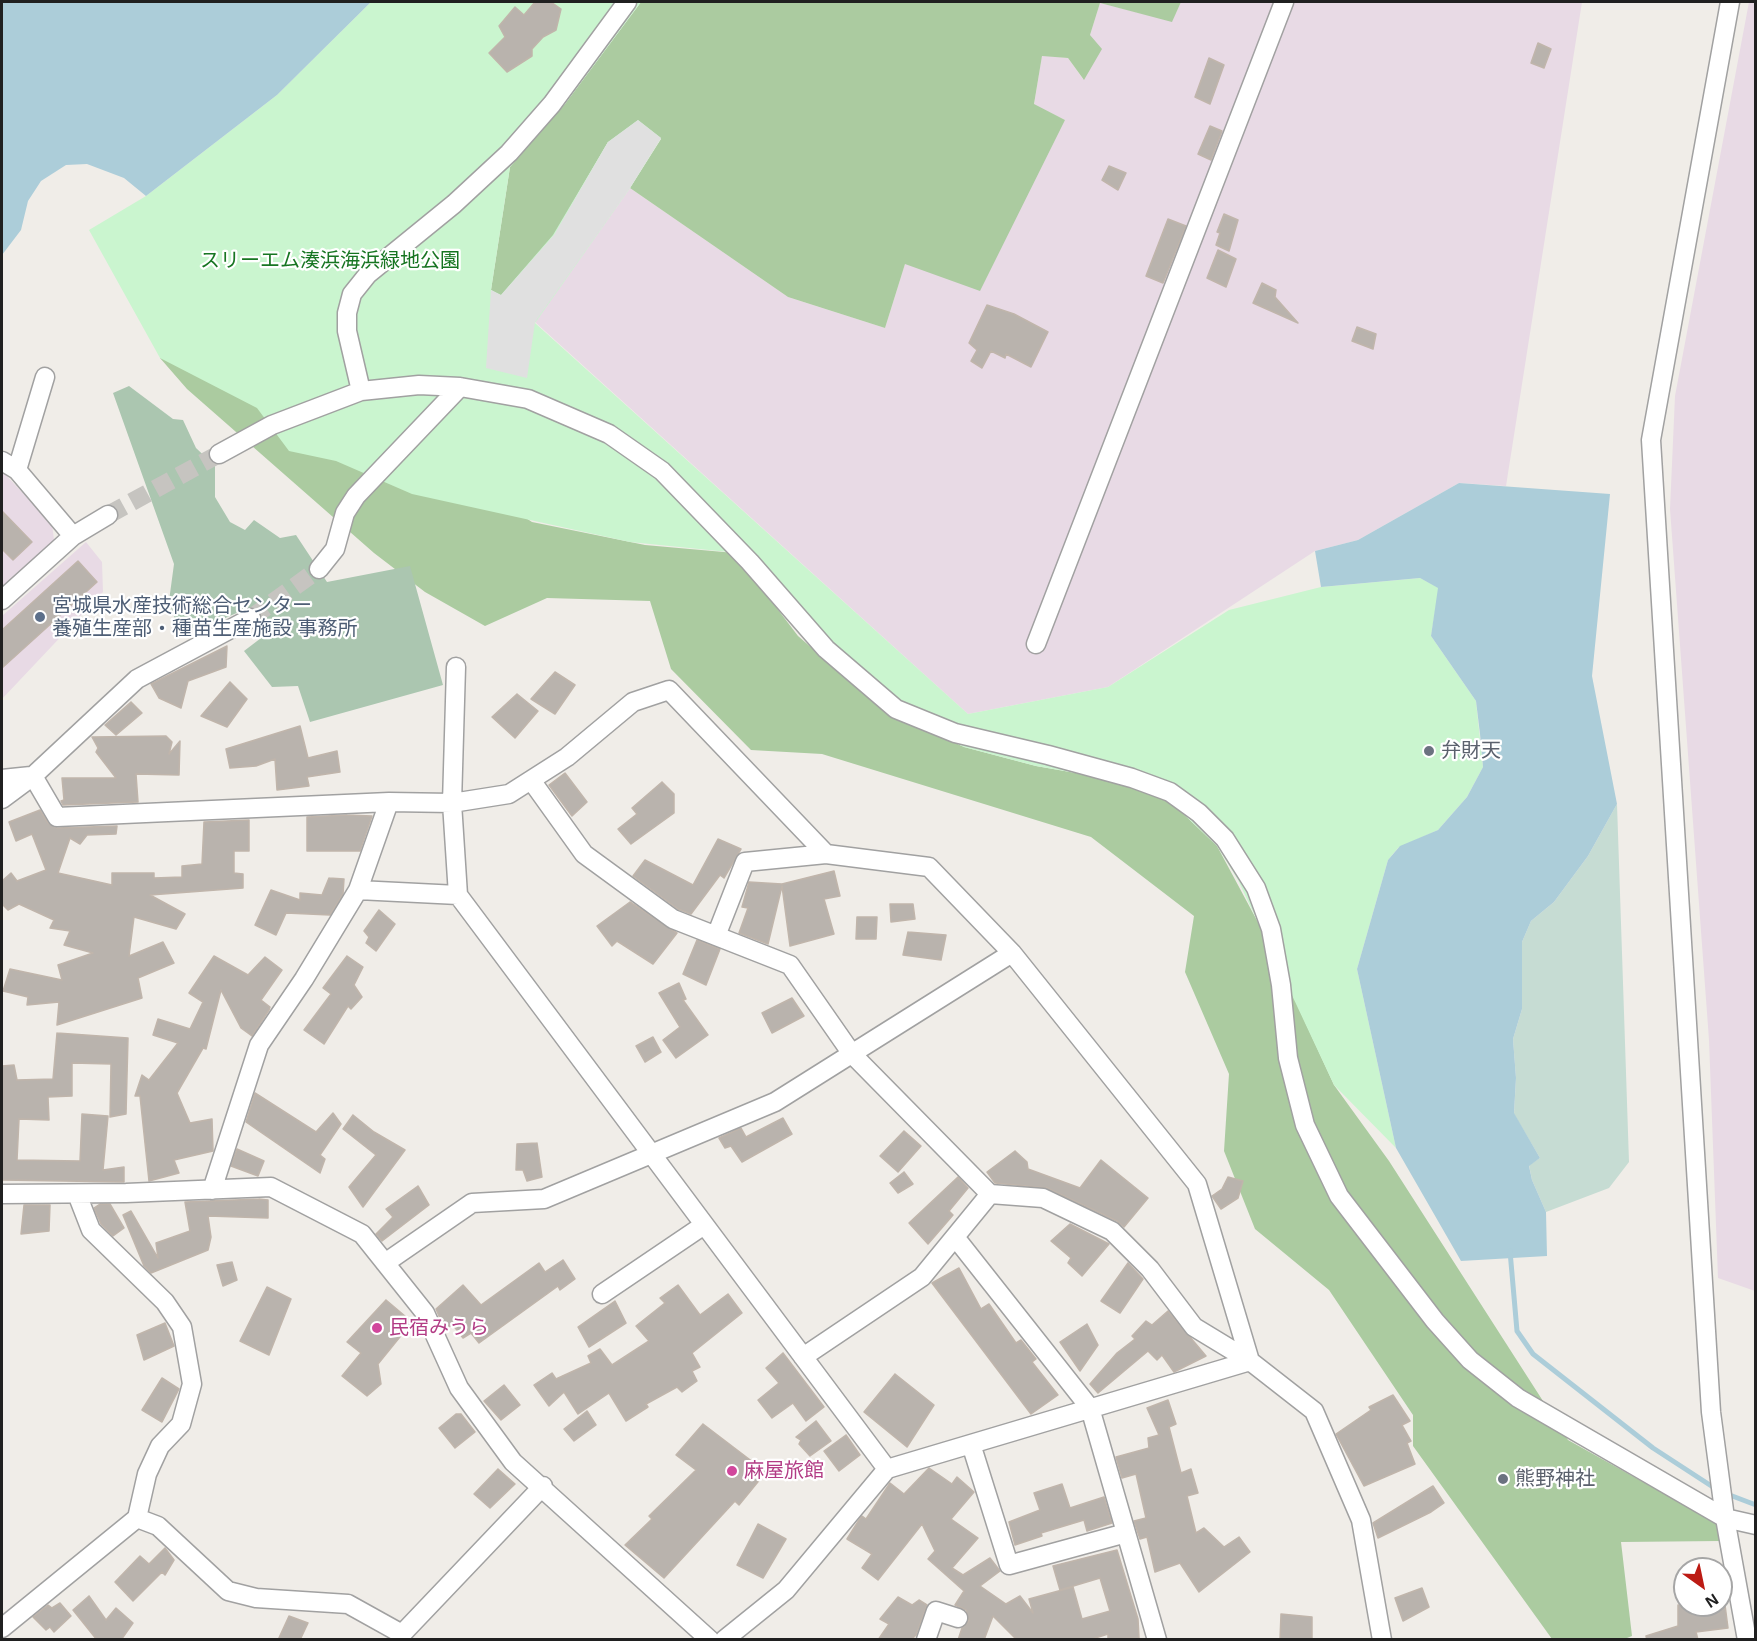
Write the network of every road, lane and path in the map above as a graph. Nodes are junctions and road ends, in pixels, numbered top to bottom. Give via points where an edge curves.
1 (627, 2) edge
2 (1284, 2) edge
3 (1730, 2) edge
4 (45, 377) dead end
5 (460, 387) junction
6 (361, 391) junction
7 (219, 454) tunnel mouth
8 (9, 466) edge
9 (108, 515) tunnel mouth
10 (73, 536) junction
11 (319, 569) tunnel mouth
12 (2, 600) edge
13 (251, 618) tunnel mouth
14 (1036, 644) dead end
15 (456, 667) dead end
16 (33, 776) junction
17 (2, 779) edge
18 (531, 780) junction
19 (2, 799) edge
20 (388, 802) junction
21 (452, 803) junction
22 (826, 854) junction
23 (358, 890) junction
24 (458, 895) junction
25 (716, 936) junction
26 (1012, 953) junction
27 (852, 1054) junction
28 (652, 1156) junction
29 (212, 1190) junction
30 (2, 1194) edge
31 (77, 1194) junction
32 (990, 1194) junction
33 (704, 1225) junction
34 (955, 1237) junction
35 (385, 1263) junction
36 (602, 1294) dead end
37 (803, 1357) junction
38 (1250, 1361) junction
39 (1090, 1408) junction
40 (971, 1444) junction
41 (887, 1469) junction
42 (543, 1486) junction
43 (1724, 1511) junction
44 (136, 1518) junction
45 (1755, 1525) edge
46 (1126, 1533) junction
47 (958, 1618) dead end
48 (2, 1628) edge
49 (406, 1637) edge
50 (710, 1640) edge
51 (724, 1640) edge
52 (926, 1640) edge
53 (1157, 1640) edge
54 (1382, 1640) edge
55 (1747, 1640) edge

1 - 6 street via 552,104 509,153 368,274 352,294 347,331
2 - 14 street
3 - 43 street via 1651,440 1711,1412
4 - 8 street
5 - 6 street via 420,385
5 - 11 street via 357,496 345,513 334,549
5 - 43 street via 528,399 582,420 633,449 699,508 826,649 896,708 955,734 1132,778 1170,792 1199,813 1243,864 1265,905 1296,1095 1321,1161 1346,1205 1435,1321 1492,1379 1518,1398
6 - 7 street via 272,426
8 - 10 street
9 - 10 street
10 - 12 street
13 - 16 street via 137,679
15 - 21 street
16 - 17 street
16 - 19 street
16 - 20 street via 57,817
18 - 21 street via 509,794
18 - 22 street via 567,757 633,702 669,690
18 - 25 street via 584,854 673,919
20 - 21 street
20 - 23 street
21 - 24 street
22 - 25 street via 745,862
22 - 26 street via 929,867
23 - 24 street
23 - 29 street via 259,1045
24 - 28 street
25 - 27 street via 790,965
26 - 27 street
26 - 38 street via 1197,1184
27 - 28 street via 775,1102
27 - 32 street
28 - 33 street
28 - 35 street via 544,1199 472,1203
29 - 31 street
29 - 35 street via 271,1187 362,1234
30 - 31 street
31 - 44 street via 91,1230 165,1302 182,1327 192,1384 181,1424 160,1446 147,1474
32 - 34 street
32 - 38 street via 1043,1198 1112,1231 1150,1269 1194,1327
33 - 36 street
33 - 37 street
34 - 37 street via 922,1277
34 - 39 street
35 - 42 street via 425,1313 459,1389 513,1462
37 - 41 street
38 - 39 street
38 - 54 street via 1314,1411 1361,1520
39 - 40 street
39 - 46 street
40 - 41 street
40 - 46 street via 1009,1565
41 - 51 street via 786,1590
42 - 49 street
42 - 50 street
43 - 45 street
43 - 55 street
44 - 48 street
44 - 49 street via 158,1526 228,1591 256,1598 348,1604
46 - 53 street
47 - 52 street via 936,1611

